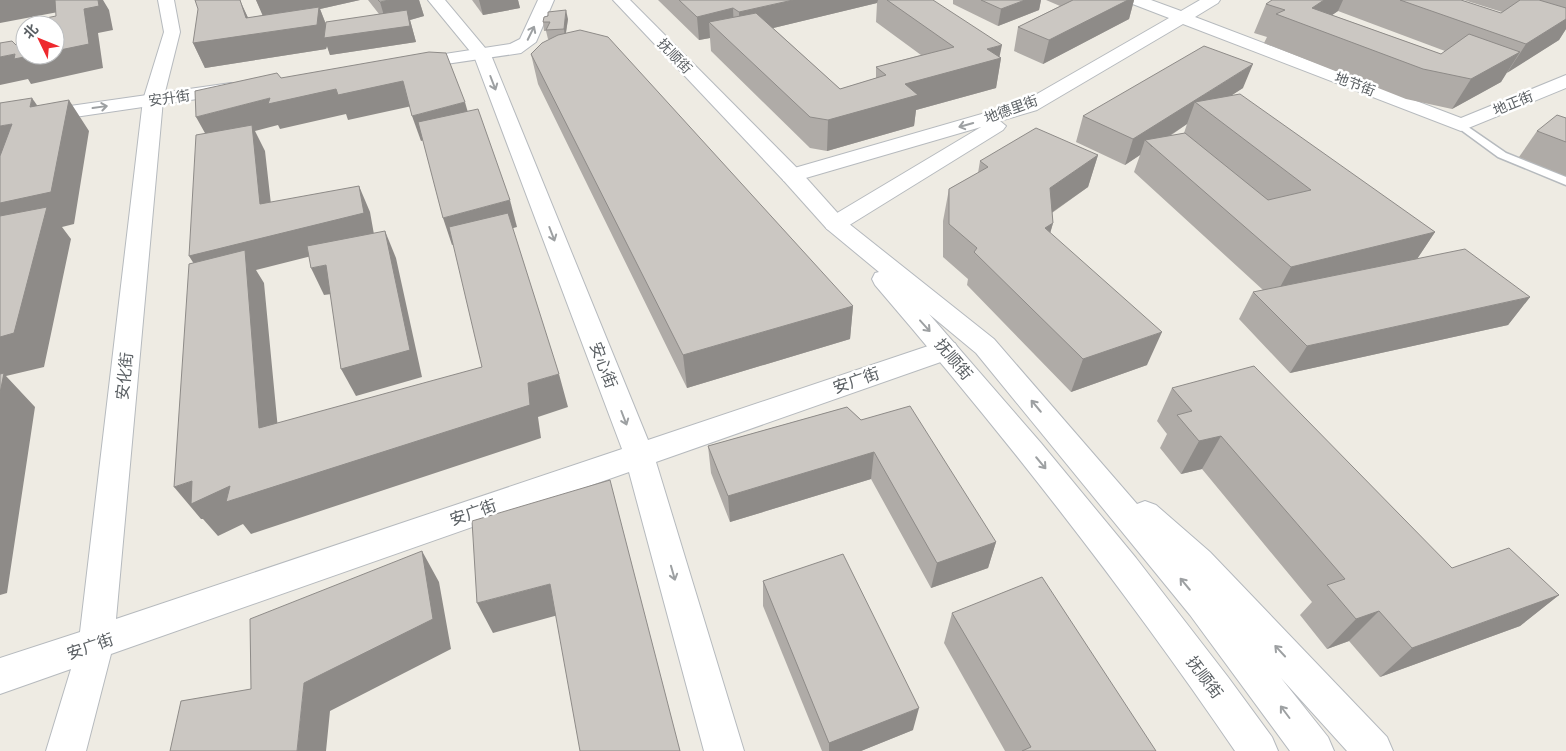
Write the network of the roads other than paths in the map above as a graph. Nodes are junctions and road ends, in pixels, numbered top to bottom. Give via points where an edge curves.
1 (166, 0) edge
2 (436, 0) edge
3 (546, 0) edge
4 (621, 0) edge
5 (1136, 0) edge
6 (1212, 0) edge
7 (1181, 18) junction
8 (482, 55) junction
9 (395, 67) edge
10 (1566, 81) edge
11 (250, 86) edge
12 (153, 100) junction
13 (1030, 106) junction
14 (0, 122) edge
15 (1461, 124) junction
16 (792, 176) junction
17 (1566, 181) edge
18 (835, 224) junction
19 (946, 350) junction
20 (1064, 439) junction
21 (638, 454) junction
22 (96, 644) junction
23 (0, 676) edge
24 (66, 751) edge
25 (724, 751) edge
26 (1258, 751) edge
27 (1314, 751) edge
28 (1372, 751) edge

1 - 12 street, 安化街 via 172,32
2 - 8 street, 安心街
8 -> 3 street via 523,46
4 - 16 street, 抚顺街
5 - 7 street, 地节街
6 - 7 street, 地德里街
7 - 13 street, 地德里街
7 - 15 street, 地节街
8 - 9 street
8 -> 21 street, 安心街
10 - 15 street, 地正街
11 - 12 street, 安升街
14 -> 12 street, 安升街
12 - 22 street, 安化街
13 -> 16 street, 地德里街
13 - 18 street
15 - 17 lane, 地节街 via 1502,155
16 - 18 street, 抚顺街
18 -> 19 street, 抚顺街
20 -> 18 street, 抚顺街 via 985,346
19 - 21 street, 安广街
19 -> 26 street, 抚顺街 via 1050,474 1221,697
27 -> 20 street, 抚顺街 via 1202,604
28 -> 20 street, 抚顺街 via 1198,562
21 - 22 street, 安广街
21 -> 25 street, 安心街
22 - 23 street, 安广街
22 - 24 street, 安化街

